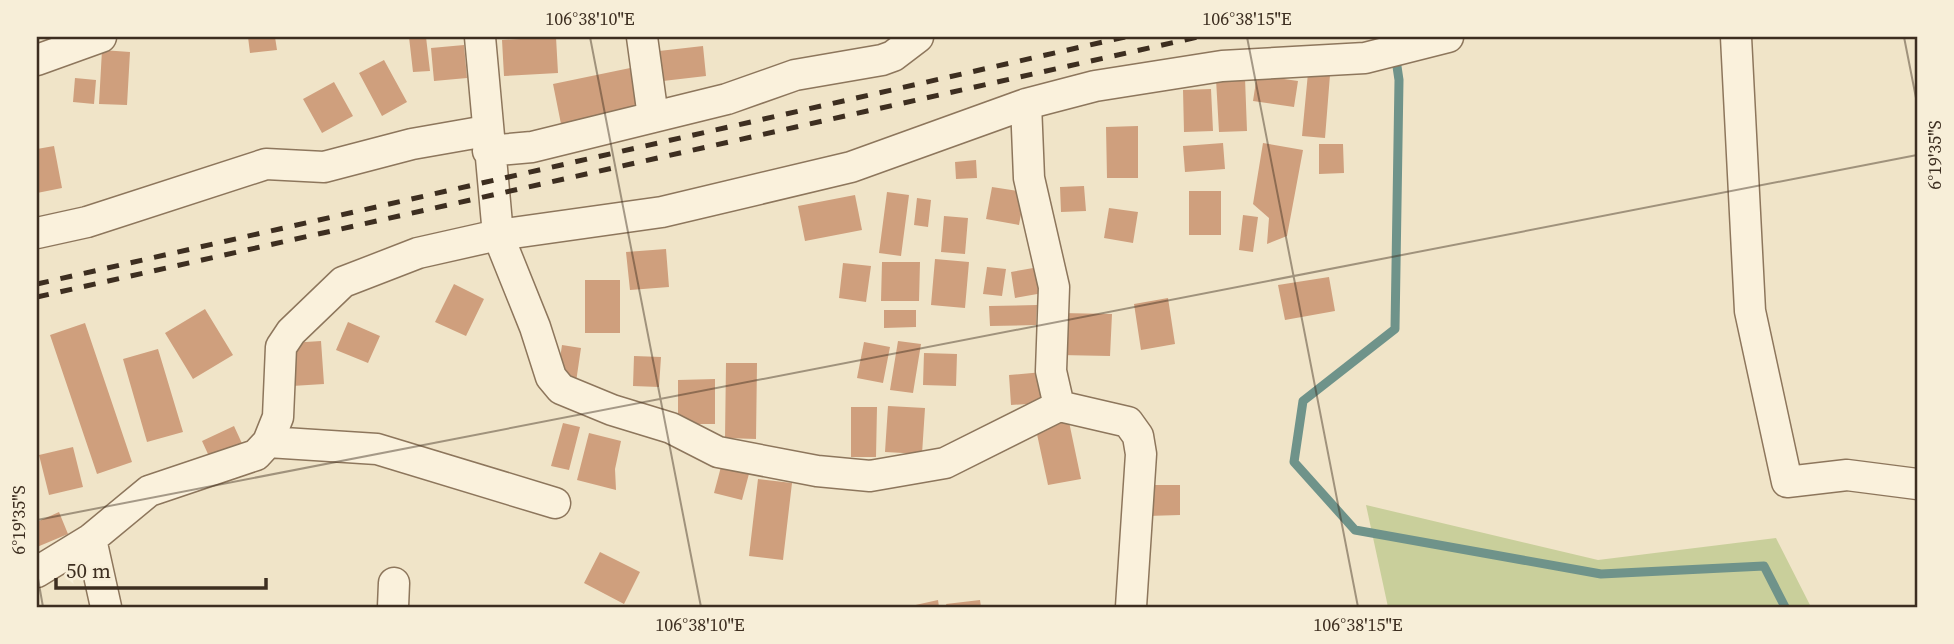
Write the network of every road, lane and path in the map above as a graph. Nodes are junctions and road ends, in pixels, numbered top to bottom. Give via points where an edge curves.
1 (101, 37) edge
2 (480, 37) edge
3 (642, 37) edge
4 (918, 37) edge
5 (1448, 37) edge
6 (1736, 37) edge
7 (37, 60) edge
8 (1026, 104) junction
9 (653, 117) junction
10 (487, 141) junction
11 (37, 233) edge
12 (498, 235) junction
13 (1059, 406) junction
14 (268, 442) junction
15 (1917, 484) edge
16 (555, 503) dead end
17 (91, 539) junction
18 (37, 572) edge
19 (106, 607) edge
20 (1131, 607) edge

1 - 7 street
2 - 10 street
3 - 9 street
4 - 9 street via 882,60 796,75 727,99
5 - 8 street via 1365,58 1222,66 1095,86
6 - 15 street via 1750,311 1787,482 1847,475
8 - 12 street via 851,167 662,212
8 - 13 street via 1029,178 1054,287 1051,371
9 - 10 street via 532,147
10 - 11 street via 412,144 324,167 266,164 100,218
10 - 12 street
12 - 13 street via 551,377 561,389 671,428 718,452 870,476 945,463
12 - 14 street via 418,253 343,282 281,347 278,417
13 - 20 street via 1128,422 1138,436 1141,454
14 - 16 street via 377,449
14 - 17 street via 256,455 149,491
17 - 18 street
17 - 19 street

